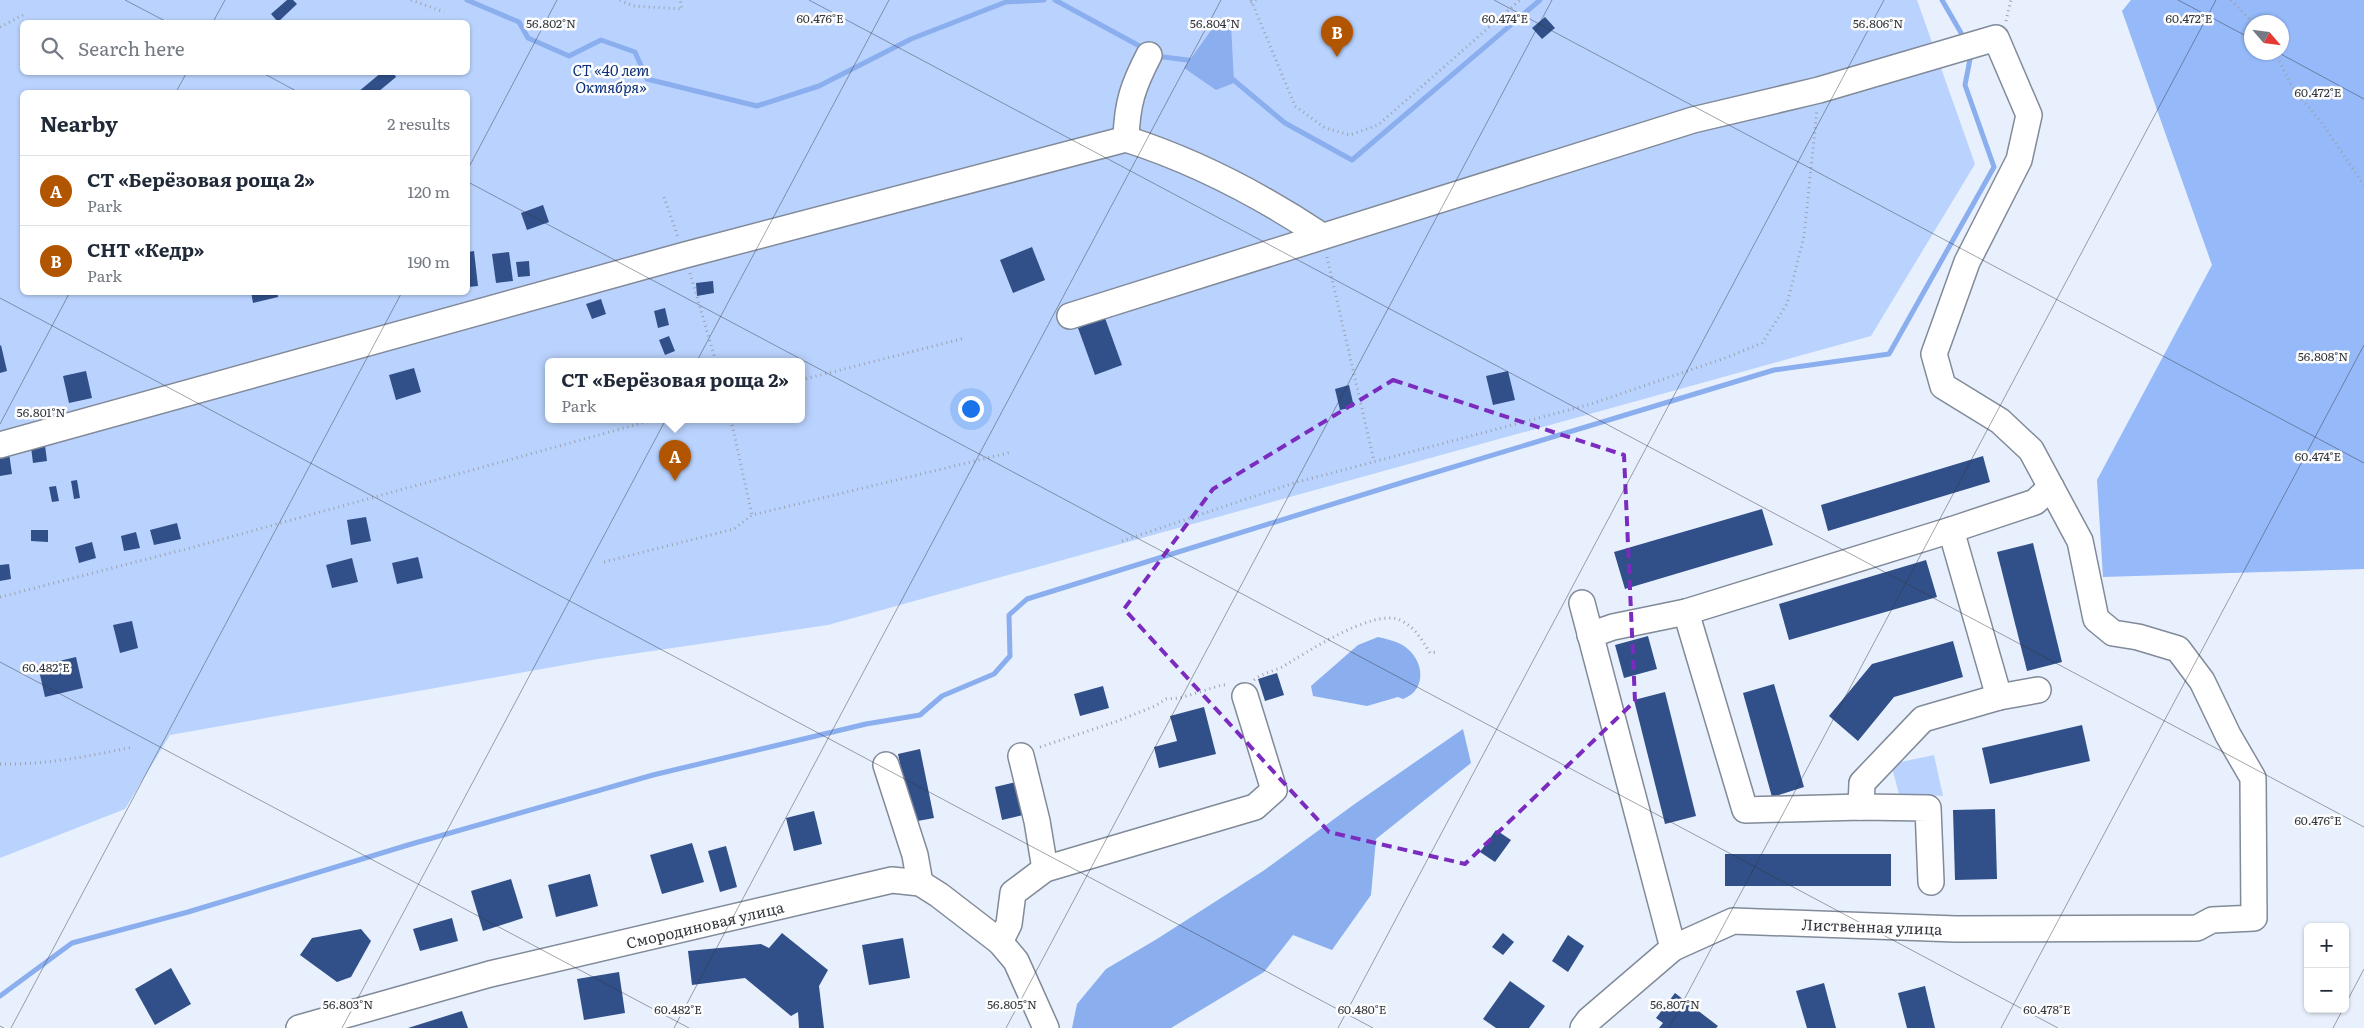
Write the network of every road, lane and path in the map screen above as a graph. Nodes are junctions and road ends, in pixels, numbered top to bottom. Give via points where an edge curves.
1 (411, 0) edge
2 (620, 0) edge
3 (680, 0) edge
4 (1256, 0) edge
5 (1520, 0) edge
6 (2231, 0) edge
7 (1251, 1) edge
8 (444, 12) dead end
9 (23, 15) dead end
10 (2245, 15) edge
11 (0, 27) edge
12 (1149, 55) dead end
13 (2279, 60) edge
14 (1820, 90) junction
15 (1126, 139) junction
16 (2364, 185) edge
17 (664, 197) dead end
18 (1322, 236) junction
19 (685, 255) junction
20 (1070, 316) dead end
21 (965, 338) dead end
22 (715, 358) edge
23 (805, 379) edge
24 (642, 423) edge
25 (732, 423) edge
26 (0, 445) edge
27 (1012, 452) dead end
28 (1374, 461) junction
29 (2052, 487) junction
30 (752, 515) junction
31 (1952, 530) junction
32 (1122, 541) dead end
33 (604, 562) dead end
34 (0, 598) edge
35 (1582, 603) dead end
36 (1686, 612) junction
37 (1590, 635) junction
38 (2038, 690) dead end
39 (1245, 696) dead end
40 (1999, 697) junction
41 (133, 747) dead end
42 (1021, 756) dead end
43 (0, 764) edge
44 (886, 765) dead end
45 (1861, 807) junction
46 (1045, 870) junction
47 (1931, 882) dead end
48 (920, 884) junction
49 (1000, 942) junction
50 (1673, 948) junction
51 (299, 1028) edge
52 (1046, 1028) edge
53 (1583, 1028) edge

1 - 8 path
2 - 3 path via 633,6 682,9
4 - 7 path
5 - 7 path via 1378,125 1350,135 1325,128 1295,106
6 - 10 path
9 - 11 path
12 - 15 street via 1134,84 1127,113
13 - 16 path via 2291,85
14 - 18 street via 1693,120
14 - 28 path via 1804,236 1787,304 1762,343 1591,404
14 - 29 street via 1996,38 2029,116 2019,160 1968,262 1934,354 1943,386 2000,421 2031,450
15 - 18 street via 1165,151 1284,211
15 - 19 street
17 - 19 path
18 - 20 street
18 - 28 path
19 - 22 path
19 - 26 street
21 - 23 path
24 - 34 path via 194,548
25 - 30 path
27 - 30 path
28 - 32 path via 1294,482
29 - 31 street via 2035,502
29 - 50 street, Лиственная улица via 2080,541 2096,619 2113,633 2178,649 2202,681 2253,778 2254,918 2212,920 2197,928 1956,929 1733,921
30 - 33 path via 734,529
31 - 36 street
31 - 40 street
35 - 37 street
36 - 37 street
36 - 45 street via 1745,810
37 - 50 street
38 - 40 street
39 - 46 street via 1274,790 1255,807
40 - 45 street via 1923,719 1862,783
41 - 43 path via 90,756
42 - 46 street
44 - 48 street via 915,855
45 - 47 street via 1928,808
46 - 49 street via 1013,892 1009,924
48 - 49 street, Смородиновая улица
48 - 51 street, Смородиновая улица via 892,880 490,974
49 - 52 street, Смородиновая улица via 1016,961
50 - 53 street, Лиственная улица

